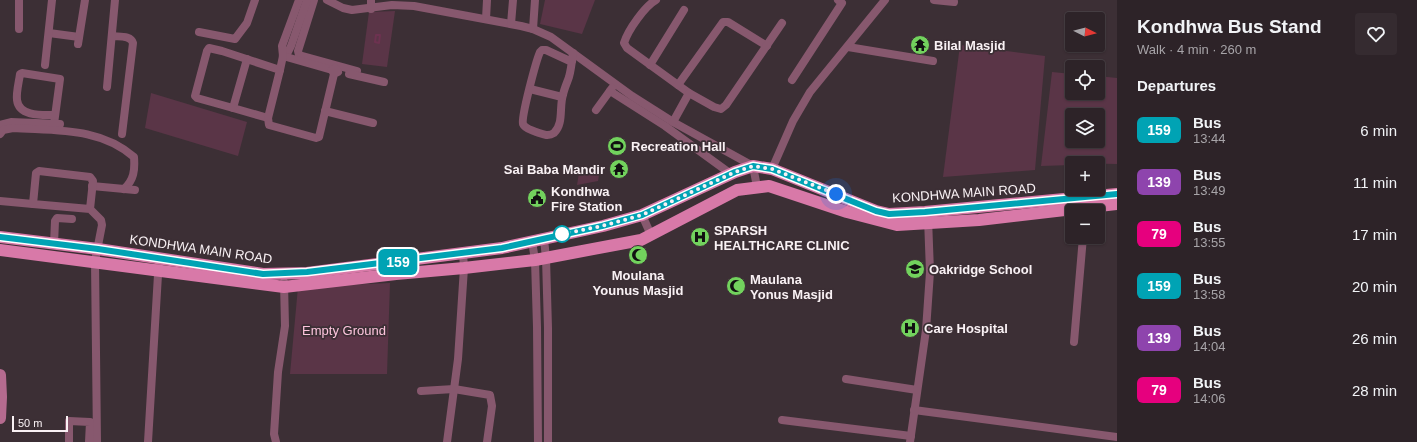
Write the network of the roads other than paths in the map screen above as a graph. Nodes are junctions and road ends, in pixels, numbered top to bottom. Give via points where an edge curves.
1 (20, 0) edge
2 (52, 0) edge
3 (85, 0) edge
4 (116, 0) edge
5 (255, 0) edge
6 (299, 0) edge
7 (307, 0) edge
8 (314, 0) edge
9 (326, 0) edge
10 (487, 0) edge
11 (513, 0) edge
12 (535, 0) edge
13 (656, 0) edge
14 (838, 0) edge
15 (885, 0) edge
16 (934, 0) edge
17 (954, 2) dead end
18 (371, 4) edge
19 (684, 10) dead end
20 (486, 19) junction
21 (782, 23) dead end
22 (511, 24) junction
23 (19, 29) dead end
24 (533, 29) junction
25 (199, 32) dead end
26 (49, 33) junction
27 (112, 36) junction
28 (767, 46) junction
29 (848, 47) junction
30 (573, 53) junction
31 (283, 56) junction
32 (247, 58) junction
33 (934, 61) dead end
34 (572, 62) junction
35 (45, 65) dead end
36 (650, 66) junction
37 (280, 70) junction
38 (336, 70) junction
39 (357, 71) dead end
40 (792, 80) dead end
41 (384, 82) dead end
42 (678, 85) junction
43 (107, 87) dead end
44 (613, 87) junction
45 (530, 89) junction
46 (689, 93) junction
47 (562, 97) junction
48 (233, 108) junction
49 (596, 110) dead end
50 (325, 111) junction
51 (268, 118) junction
52 (57, 121) junction
53 (673, 122) junction
54 (372, 123) dead end
55 (0, 125) edge
56 (0, 134) edge
57 (122, 134) dead end
58 (753, 166) junction
59 (772, 169) junction
60 (731, 174) junction
61 (92, 186) junction
62 (757, 187) junction
63 (124, 189) junction
64 (134, 190) dead end
65 (1117, 194) edge
66 (0, 201) edge
67 (33, 204) junction
68 (1088, 204) edge
69 (1105, 204) edge
70 (1117, 204) edge
71 (1065, 207) edge
72 (90, 209) junction
73 (642, 215) junction
74 (928, 218) junction
75 (72, 219) dead end
76 (652, 235) junction
77 (0, 237) edge
78 (538, 240) junction
79 (54, 244) junction
80 (1082, 244) edge
81 (98, 249) junction
82 (0, 250) edge
83 (482, 251) junction
84 (463, 254) junction
85 (160, 258) junction
86 (540, 259) junction
87 (95, 261) junction
88 (483, 266) junction
89 (464, 268) junction
90 (158, 271) junction
91 (283, 273) junction
92 (284, 287) junction
93 (1074, 342) dead end
94 (0, 375) edge
95 (846, 379) dead end
96 (454, 389) junction
97 (917, 390) junction
98 (421, 391) dead end
99 (0, 397) edge
100 (914, 410) junction
101 (0, 418) edge
102 (782, 420) dead end
103 (1117, 437) edge
104 (910, 439) edge
105 (69, 442) edge
106 (89, 442) edge
107 (97, 442) edge
108 (148, 442) edge
109 (276, 442) edge
110 (447, 442) edge
111 (486, 442) edge
112 (538, 442) edge
113 (548, 442) edge

1 - 23 street
2 - 26 street
3 - 26 street via 78,40
4 - 27 street
5 - 25 street via 247,23 235,39
6 - 31 street via 282,46
7 - 31 street via 291,46
8 - 38 street via 298,51 299,54
9 - 18 street via 352,10
10 - 20 street
11 - 22 street
12 - 24 street
13 - 36 street via 649,4 626,36 624,43
14 - 40 street via 842,3
15 - 29 street
16 - 17 street
18 - 20 street via 414,6
19 - 36 street
20 - 22 street
21 - 28 street
22 - 24 street
24 - 30 street via 551,37
26 - 35 street
27 - 43 street
27 - 57 street via 130,38 133,43
28 - 42 street via 728,22 723,22
28 - 46 street via 721,109
29 - 33 street
29 - 59 street via 810,92 793,121
30 - 34 street
30 - 44 street
31 - 37 street
31 - 38 street
32 - 37 street
32 - 48 street
32 - 48 street via 212,48 207,50 195,96
34 - 45 street via 542,50 538,56
34 - 47 street
36 - 42 street
37 - 51 street
38 - 39 street
38 - 41 street
38 - 50 street
42 - 46 street
44 - 49 street
44 - 53 street
44 - 60 street
45 - 47 street
45 - 47 street via 523,124 543,135 555,132 562,117
46 - 53 street
48 - 51 street
50 - 51 street via 319,138 269,125
50 - 54 street
52 - 52 street via 60,79 22,72 18,104 26,112
52 - 55 street via 11,122
53 - 58 street
56 - 63 street via 3,130 13,128 82,133 112,141 134,157 134,175
58 - 59 main road, KONDHWA MAIN ROAD
58 - 60 main road, KONDHWA MAIN ROAD
58 - 62 street
59 - 74 main road, KONDHWA MAIN ROAD via 876,211
60 - 73 main road, KONDHWA MAIN ROAD
61 - 63 street
61 - 67 street via 93,181 90,177 39,171 36,173
61 - 72 street
62 - 74 main road, KONDHWA MAIN ROAD via 769,186 847,212 897,225
62 - 76 main road, KONDHWA MAIN ROAD via 737,190
63 - 64 street
65 - 68 main road, KONDHWA MAIN ROAD
66 - 67 street
67 - 72 street
69 - 70 main road, KONDHWA MAIN ROAD
71 - 74 main road, KONDHWA MAIN ROAD
72 - 81 street via 101,220
73 - 76 street
73 - 78 main road, KONDHWA MAIN ROAD
74 - 97 street via 930,272 926,330
75 - 79 street via 57,218
76 - 86 main road, KONDHWA MAIN ROAD via 641,240
77 - 79 main road, KONDHWA MAIN ROAD
78 - 83 main road, KONDHWA MAIN ROAD
78 - 86 street
78 - 86 street
79 - 81 main road, KONDHWA MAIN ROAD
80 - 93 street
81 - 85 main road, KONDHWA MAIN ROAD
81 - 87 street
82 - 87 main road, KONDHWA MAIN ROAD
83 - 84 main road, KONDHWA MAIN ROAD
83 - 88 street
84 - 89 street
84 - 91 main road, KONDHWA MAIN ROAD via 322,271
85 - 90 street
85 - 91 main road, KONDHWA MAIN ROAD via 263,274
86 - 88 main road, KONDHWA MAIN ROAD
86 - 112 street via 537,327
86 - 113 street
87 - 90 main road, KONDHWA MAIN ROAD
87 - 107 street
88 - 89 main road, KONDHWA MAIN ROAD
89 - 92 main road, KONDHWA MAIN ROAD
89 - 96 street
90 - 92 main road, KONDHWA MAIN ROAD
90 - 108 street
91 - 92 street
92 - 109 street via 285,326 278,372 274,434
94 - 99 street
95 - 97 street
96 - 98 street
96 - 110 street
96 - 111 street via 490,395 492,406
97 - 100 street
99 - 101 street
100 - 103 street
100 - 104 street
102 - 104 street
105 - 106 street via 69,421 90,422

